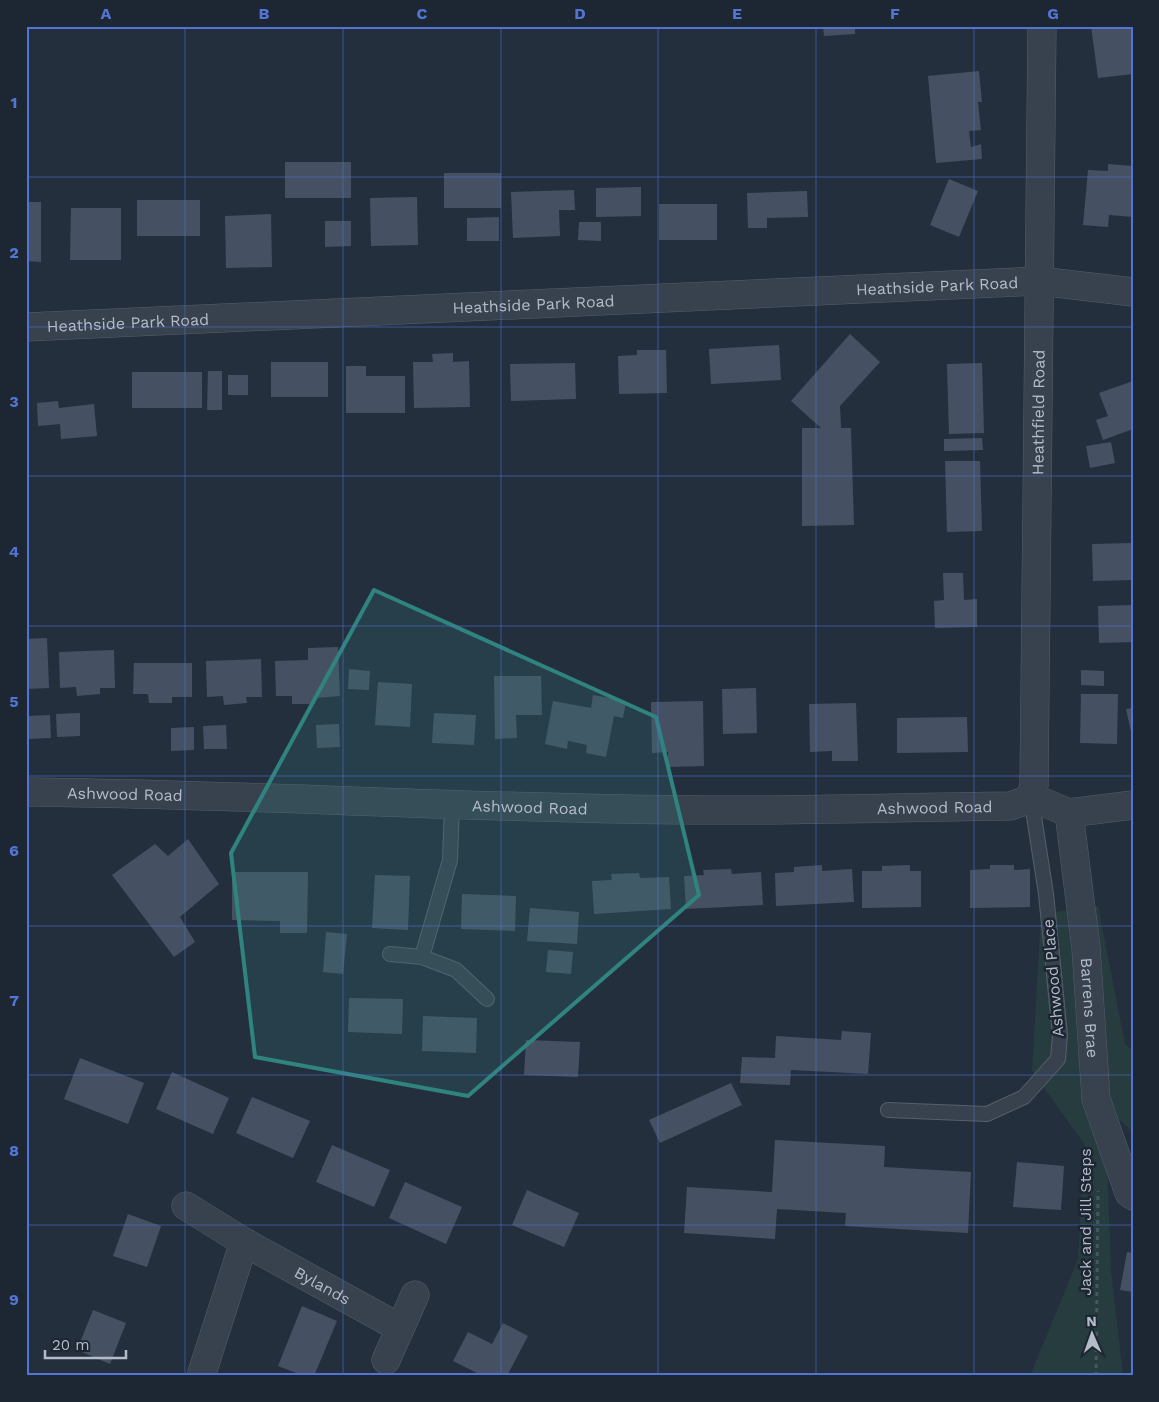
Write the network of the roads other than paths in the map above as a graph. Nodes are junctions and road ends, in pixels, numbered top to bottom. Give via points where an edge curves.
1 (1042, 26) edge
2 (1039, 281) junction
3 (1133, 292) edge
4 (26, 327) edge
5 (26, 792) edge
6 (1031, 797) junction
7 (452, 805) junction
8 (1133, 805) edge
9 (1070, 813) junction
10 (390, 954) dead end
11 (422, 957) junction
12 (487, 999) dead end
13 (888, 1110) dead end
14 (1133, 1196) edge
15 (186, 1206) dead end
16 (244, 1242) junction
17 (415, 1295) dead end
18 (400, 1328) junction
19 (386, 1360) dead end
20 (201, 1376) edge

1 - 2 street, Heathfield Road
2 - 3 street, Heathside Park Road
2 - 4 street, Heathside Park Road
2 - 6 street, Heathfield Road via 1034,785
5 - 7 street, Ashwood Road
6 - 7 street, Ashwood Road via 1010,806 733,810
6 - 9 street
6 - 13 lane, Ashwood Place via 1060,1035 1058,1059 1024,1097 987,1114
7 - 11 lane via 450,860
8 - 9 street
9 - 14 street, Barrens Brae via 1086,948 1096,1099 1129,1193
10 - 11 lane
11 - 12 lane via 456,970
15 - 16 street, Bylands
16 - 18 street, Bylands
16 - 20 street
17 - 18 street
18 - 19 street

